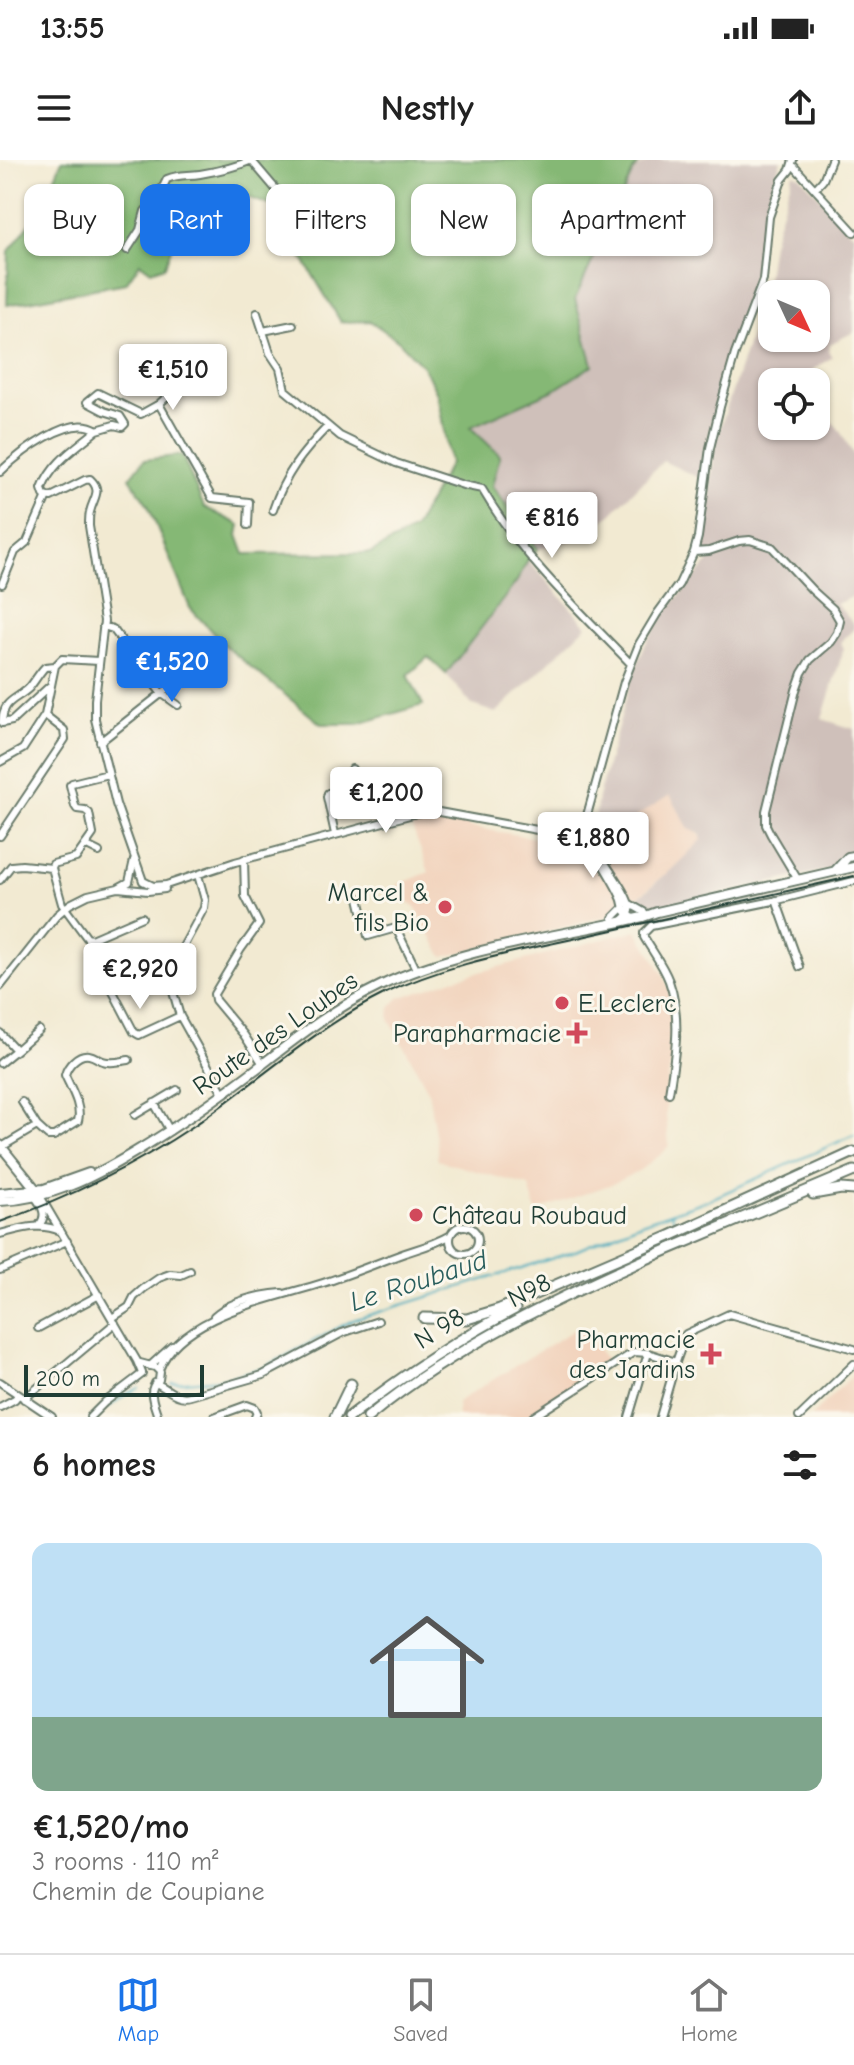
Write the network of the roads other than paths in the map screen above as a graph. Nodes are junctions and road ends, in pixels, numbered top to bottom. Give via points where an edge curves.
1 (252, 160) edge
2 (831, 160) edge
3 (792, 162) edge
4 (272, 184) edge
5 (815, 189) junction
6 (854, 232) edge
7 (127, 250) dead end
8 (257, 313) dead end
9 (293, 325) dead end
10 (263, 331) junction
11 (141, 359) dead end
12 (159, 404) junction
13 (328, 426) junction
14 (97, 430) junction
15 (0, 472) edge
16 (47, 496) junction
17 (273, 510) dead end
18 (248, 525) dead end
19 (694, 552) junction
20 (2, 584) edge
21 (103, 626) junction
22 (177, 654) dead end
23 (99, 661) junction
24 (631, 664) junction
25 (55, 666) junction
26 (51, 685) junction
27 (161, 693) junction
28 (178, 705) dead end
29 (45, 715) junction
30 (100, 742) junction
31 (0, 762) edge
32 (352, 769) dead end
33 (108, 774) junction
34 (354, 787) junction
35 (357, 800) dead end
36 (584, 826) junction
37 (335, 834) junction
38 (572, 834) junction
39 (590, 834) junction
40 (0, 836) edge
41 (579, 842) junction
42 (85, 845) junction
43 (99, 852) dead end
44 (244, 859) junction
45 (134, 860) junction
46 (850, 863) edge
47 (52, 868) junction
48 (198, 875) junction
49 (190, 878) junction
50 (0, 880) edge
51 (142, 880) junction
52 (798, 880) junction
53 (854, 881) edge
54 (133, 885) junction
55 (359, 898) dead end
56 (776, 900) junction
57 (64, 907) junction
58 (657, 912) junction
59 (625, 914) junction
60 (142, 917) dead end
61 (133, 967) dead end
62 (800, 967) dead end
63 (417, 971) junction
64 (0, 987) edge
65 (180, 1016) junction
66 (39, 1030) dead end
67 (0, 1033) edge
68 (16, 1050) junction
69 (129, 1060) dead end
70 (0, 1063) edge
71 (263, 1064) junction
72 (177, 1090) dead end
73 (223, 1093) junction
74 (669, 1093) dead end
75 (22, 1102) dead end
76 (154, 1103) junction
77 (135, 1115) dead end
78 (37, 1126) junction
79 (170, 1131) junction
80 (0, 1148) edge
81 (854, 1152) edge
82 (854, 1159) edge
83 (116, 1163) junction
84 (854, 1171) edge
85 (24, 1182) junction
86 (854, 1190) edge
87 (16, 1192) junction
88 (0, 1193) edge
89 (35, 1193) junction
90 (51, 1194) junction
91 (0, 1201) edge
92 (48, 1208) junction
93 (39, 1225) junction
94 (723, 1226) junction
95 (60, 1231) junction
96 (0, 1234) edge
97 (451, 1235) junction
98 (670, 1236) junction
99 (67, 1241) junction
100 (434, 1243) junction
101 (453, 1250) junction
102 (0, 1270) edge
103 (190, 1271) dead end
104 (590, 1272) junction
105 (99, 1295) junction
106 (424, 1318) dead end
107 (114, 1320) junction
108 (378, 1321) dead end
109 (38, 1328) dead end
110 (182, 1340) junction
111 (854, 1349) edge
112 (648, 1353) junction
113 (137, 1361) junction
114 (676, 1362) junction
115 (854, 1364) edge
116 (149, 1366) junction
117 (159, 1372) junction
118 (142, 1374) junction
119 (0, 1382) edge
120 (154, 1384) junction
121 (351, 1384) dead end
122 (167, 1388) junction
123 (21, 1397) junction
124 (0, 1407) edge
125 (802, 1414) edge
126 (52, 1417) edge
127 (90, 1417) edge
128 (158, 1417) edge
129 (214, 1417) edge
130 (255, 1417) edge
131 (335, 1417) edge
132 (349, 1417) edge
133 (368, 1417) edge
134 (533, 1417) edge
135 (629, 1417) edge
136 (660, 1417) edge

1 - 4 street
1 - 7 street via 167,179
2 - 5 street
3 - 5 street
3 - 19 street via 769,217 763,280 720,407
5 - 6 street
8 - 10 street
9 - 10 street
10 - 13 street via 285,390
11 - 12 street via 170,394
12 - 14 street via 141,414 98,393 87,402 120,416 125,424
12 - 18 street via 212,498 249,502
13 - 17 street via 291,469
13 - 24 street via 396,463 482,489 536,564
14 - 15 street via 89,425 46,436
14 - 16 street via 51,471 42,489
16 - 20 street
16 - 21 street via 85,480 95,484 89,526
19 - 24 street
19 - 52 street via 750,540 772,547 840,621 831,642 802,673 767,803 766,825
21 - 23 street
21 - 27 street via 114,630
22 - 27 street via 189,672
23 - 25 street via 62,659
23 - 30 street via 95,719
24 - 36 street
25 - 26 street
25 - 26 street via 45,667 27,690 10,700 2,723 12,721
26 - 29 street
27 - 28 street
27 - 30 street
29 - 31 street via 23,749
29 - 40 street via 64,730 65,739
30 - 33 street
32 - 34 street
33 - 42 street via 70,785 77,809 89,813 93,834
33 - 45 street
34 - 35 street
34 - 37 street via 328,793
36 - 38 street
36 - 39 street
37 - 38 street via 428,810
37 - 44 street
38 - 41 street
39 - 41 street
39 - 59 street via 610,869
41 - 59 street via 599,860
42 - 43 street
42 - 47 street via 76,858
44 - 48 street
44 - 71 street via 245,896 259,924 214,994
45 - 51 street
45 - 54 street
46 - 52 main road, Route des Loubes
47 - 50 street via 11,866
47 - 57 street
48 - 49 street
48 - 65 street via 204,908 169,978
49 - 51 street via 162,886
49 - 54 street via 167,889
51 - 54 street via 137,877
51 - 54 street via 143,886
52 - 58 main road, Route des Loubes
53 - 56 street
54 - 57 street via 88,895
55 - 63 street via 368,936 396,928
56 - 62 street
56 - 74 street via 646,930 644,937 674,1001 677,1038
57 - 60 street via 91,939
57 - 64 street
58 - 59 main road, Route des Loubes
58 - 59 main road, Route des Loubes
59 - 63 main road, Route des Loubes
61 - 65 street via 109,984 134,1032 139,1035
63 - 71 main road, Route des Loubes via 337,1010
65 - 73 street
66 - 68 street
67 - 68 street
68 - 70 street
69 - 78 street via 111,1063 83,1055 65,1075 80,1111 78,1121 54,1136
71 - 73 main road, Route des Loubes
72 - 76 street
73 - 79 main road, Route des Loubes
75 - 78 street
76 - 77 street
76 - 79 street
78 - 80 street
79 - 83 main road, Route des Loubes
80 - 85 main road
80 - 89 main road
81 - 98 highway
82 - 98 highway
83 - 89 main road, Route des Loubes
83 - 90 main road, Route des Loubes
84 - 94 highway
85 - 87 main road
85 - 89 main road
86 - 94 highway via 816,1193
87 - 88 main road
87 - 89 main road
89 - 90 main road, Route des Loubes
89 - 91 main road
89 - 92 street
89 - 93 street via 44,1212
90 - 92 street
92 - 95 street
93 - 95 street
93 - 96 street
94 - 133 highway, N98 / N 98 via 502,1328
95 - 99 street
97 - 100 street
97 - 101 street
97 - 101 street via 466,1226 478,1236 469,1253
98 - 104 highway
99 - 102 street
99 - 105 street
100 - 101 street
100 - 110 street via 239,1308 209,1320
103 - 107 street via 159,1278
104 - 106 highway via 476,1318
104 - 132 highway, N 98 / N 98 via 485,1325 398,1379
105 - 107 street
105 - 109 street
107 - 113 street
107 - 123 street
108 - 122 street via 342,1333 251,1379 184,1397
110 - 116 street
110 - 117 street
111 - 114 street via 729,1314 686,1334
112 - 114 street
112 - 134 street via 634,1352
112 - 135 street
113 - 116 street
113 - 118 street
114 - 136 street
115 - 125 street
116 - 117 street
116 - 118 street
117 - 120 street
117 - 122 street
118 - 120 street
118 - 127 street
119 - 123 street
120 - 122 street
120 - 128 street via 151,1394
121 - 131 highway
123 - 124 street
123 - 126 street
129 - 130 street via 247,1405 255,1408

